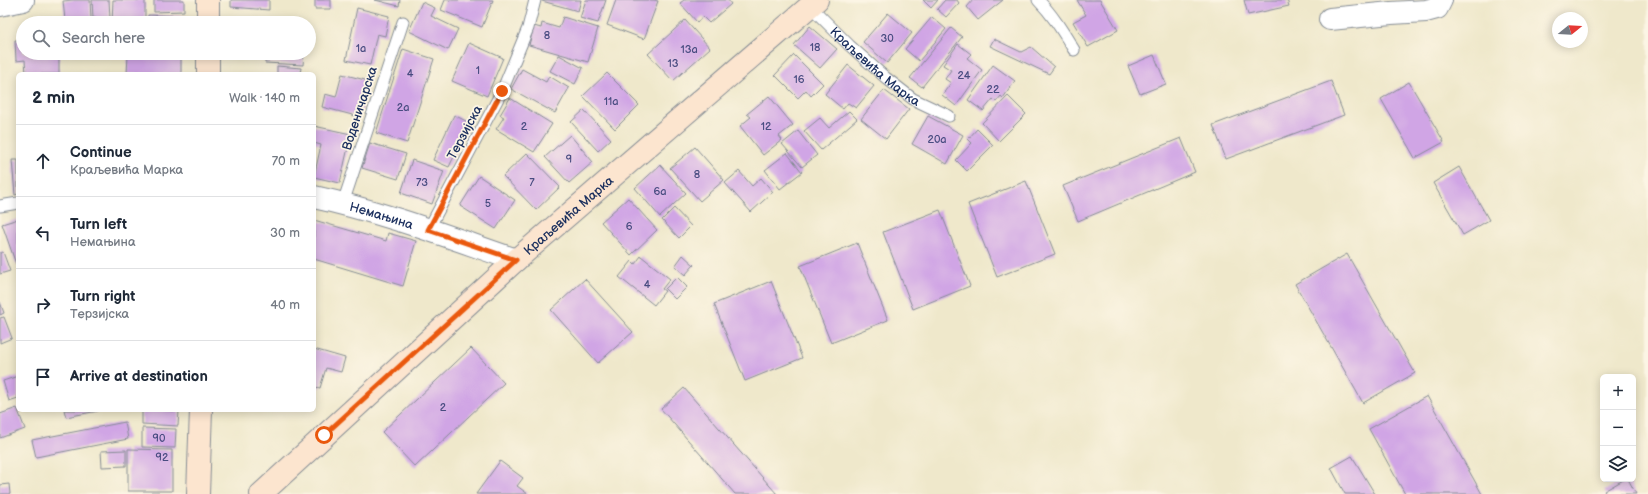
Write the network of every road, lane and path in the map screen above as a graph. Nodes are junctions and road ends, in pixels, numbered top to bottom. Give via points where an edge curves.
1 (23, 0) edge
2 (208, 0) edge
3 (535, 0) edge
4 (1038, 0) edge
5 (1441, 0) edge
6 (813, 3) edge
7 (0, 5) edge
8 (208, 16) edge
9 (1330, 19) dead end
10 (403, 22) dead end
11 (1074, 50) dead end
12 (208, 60) edge
13 (208, 72) edge
14 (949, 116) dead end
15 (316, 197) edge
16 (16, 203) edge
17 (343, 203) junction
18 (0, 206) edge
19 (428, 230) junction
20 (516, 260) junction
21 (201, 412) edge
22 (198, 494) edge
23 (261, 494) edge

1 - 7 street
2 - 8 main road
3 - 19 lane, Терзијска via 528,28 502,91
4 - 11 lane via 1060,26
5 - 9 street via 1437,8 1426,11
6 - 14 lane, Краљевића Марка via 849,45 892,82 913,99
6 - 20 main road, Краљевића Марка
10 - 17 lane, Воденичарска
12 - 13 main road
15 - 17 street, Немањина
16 - 18 lane
17 - 19 street, Немањина
19 - 20 street, Немањина
20 - 23 main road, Краљевића Марка
21 - 22 main road

